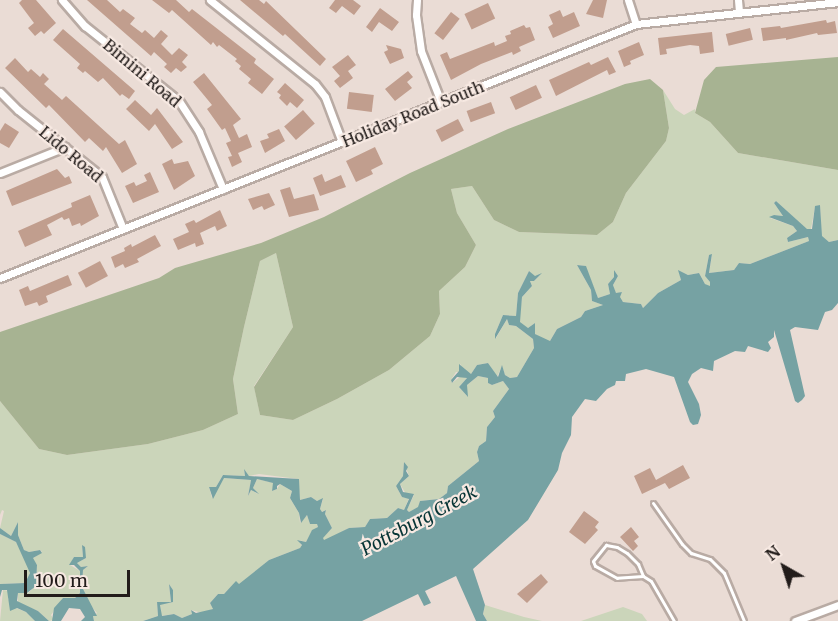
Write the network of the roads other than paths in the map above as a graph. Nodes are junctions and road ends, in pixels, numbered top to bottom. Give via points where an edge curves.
1 (62, 0) edge
2 (210, 0) edge
3 (417, 0) edge
4 (628, 0) edge
5 (738, 0) edge
6 (838, 2) edge
7 (740, 11) junction
8 (636, 24) junction
9 (0, 92) edge
10 (441, 102) junction
11 (342, 142) junction
12 (65, 147) junction
13 (0, 173) edge
14 (223, 189) junction
15 (123, 229) junction
16 (0, 278) edge
17 (653, 503) dead end
18 (643, 576) junction
19 (838, 605) edge
20 (674, 621) edge
21 (744, 621) edge
22 (795, 621) edge

1 - 14 street, Bimini Road via 85,26 179,101 199,132
2 - 11 street via 315,84 325,97
3 - 10 street via 422,51
4 - 8 street
5 - 7 street
6 - 7 street, Holiday Road South
7 - 8 street, Holiday Road South
8 - 10 street, Holiday Road South
9 - 12 street, Lido Road
10 - 11 street, Holiday Road South
11 - 14 street, Holiday Road South
12 - 13 street
12 - 15 street, Lido Road via 102,177
14 - 15 street, Holiday Road South
15 - 16 street, Holiday Road South
17 - 21 lane via 691,553 710,559 724,573
18 - 18 lane via 627,553 610,544 593,561 617,578
18 - 20 lane via 651,581
19 - 22 street

